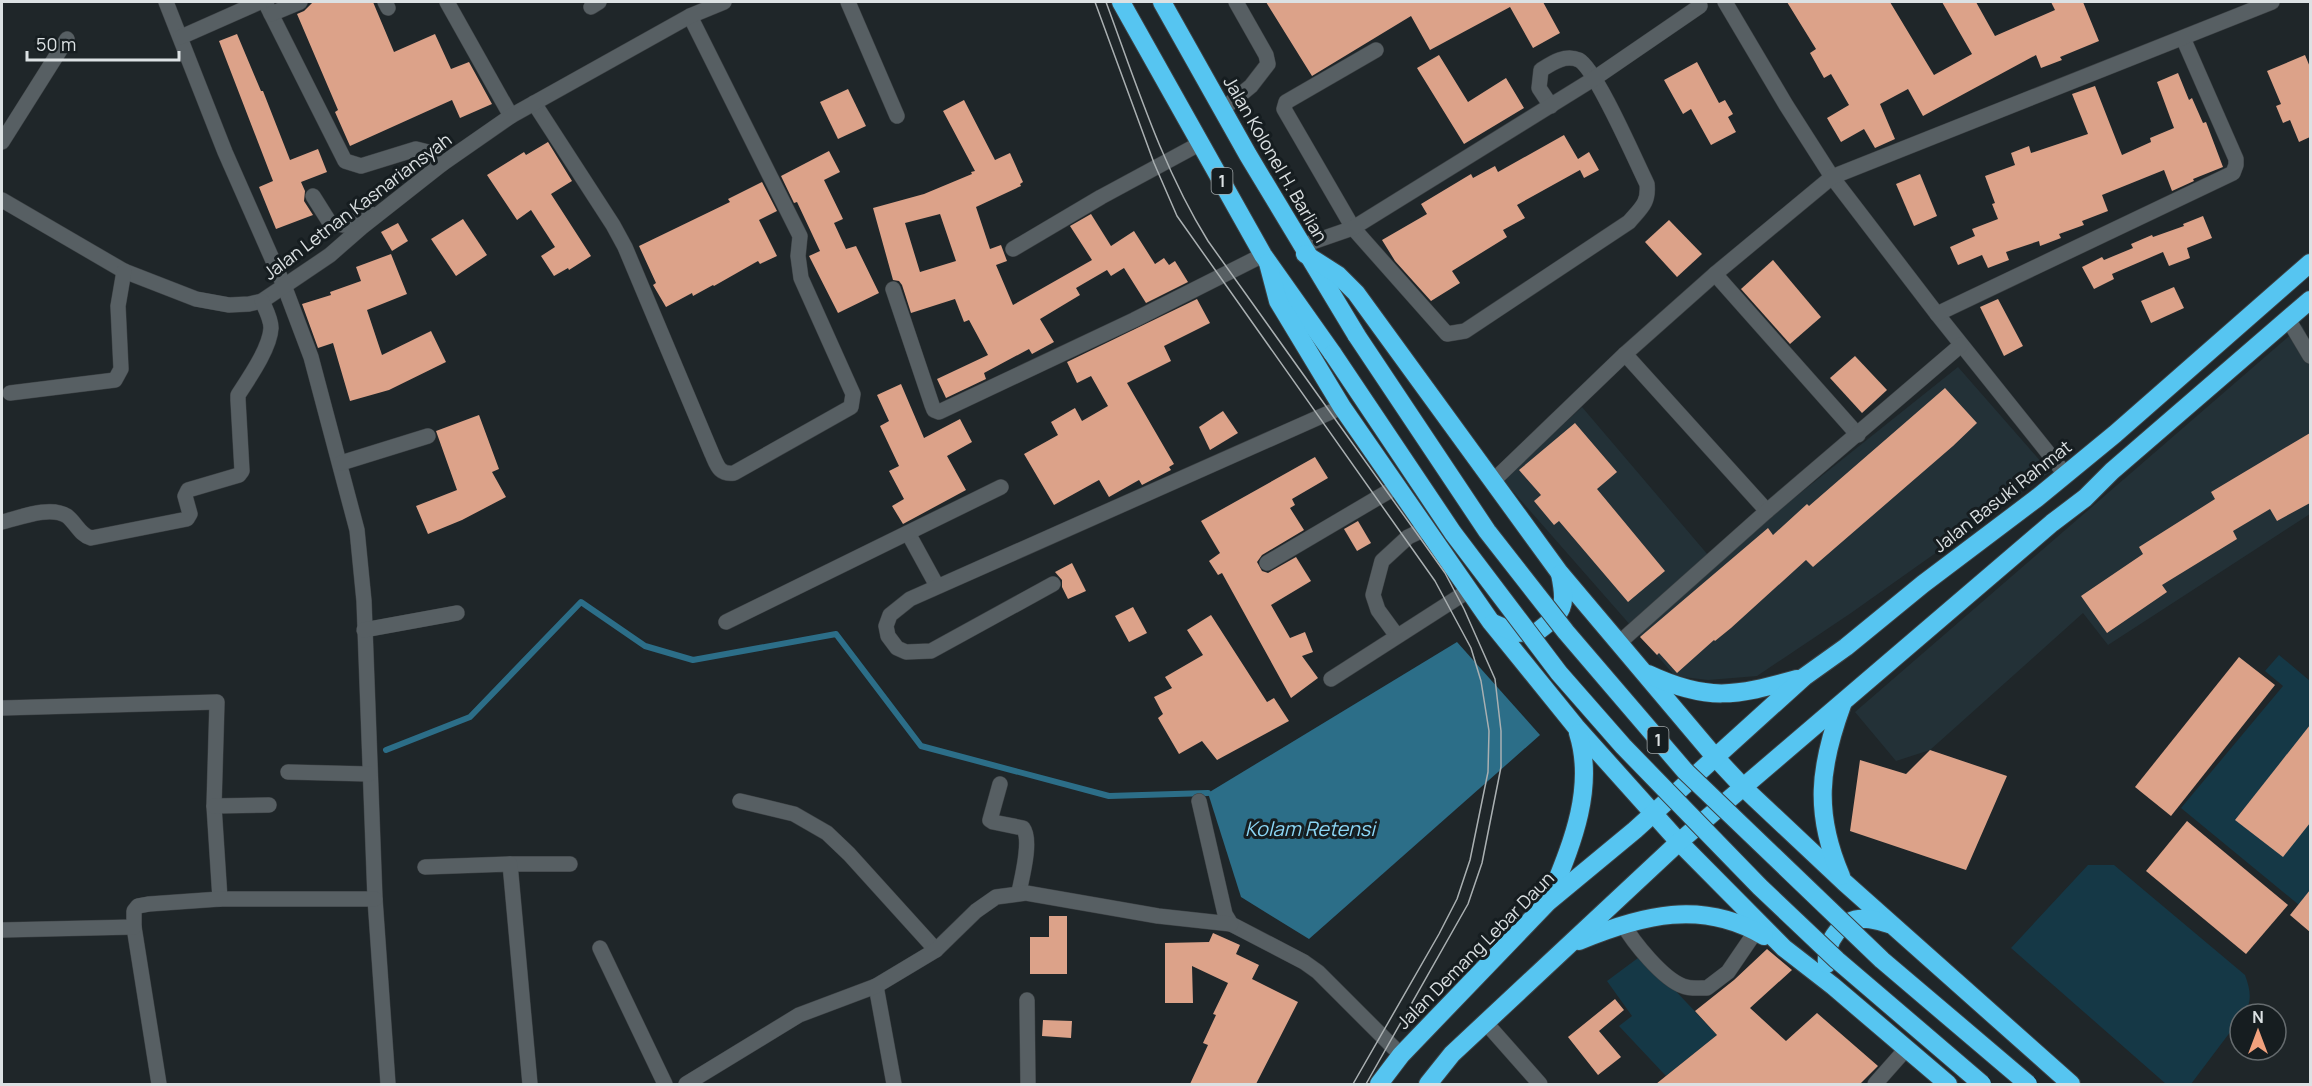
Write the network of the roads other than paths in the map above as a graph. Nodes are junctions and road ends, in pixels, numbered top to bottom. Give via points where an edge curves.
1 (166, 2) edge
2 (260, 2) edge
3 (300, 2) edge
4 (447, 2) edge
5 (724, 2) edge
6 (848, 2) edge
7 (1121, 2) edge
8 (1165, 2) edge
9 (1236, 2) edge
10 (1725, 2) edge
11 (2272, 2) edge
12 (1700, 6) dead end
13 (268, 8) edge
14 (690, 16) junction
15 (181, 37) junction
16 (2183, 38) junction
17 (67, 39) dead end
18 (1376, 50) dead end
19 (1595, 78) junction
20 (534, 103) junction
21 (1551, 106) junction
22 (1223, 109) junction
23 (511, 116) junction
24 (897, 116) dead end
25 (2, 142) edge
26 (1201, 143) junction
27 (442, 164) junction
28 (1832, 177) junction
29 (313, 196) dead end
30 (2, 200) edge
31 (387, 208) junction
32 (1353, 228) junction
33 (1013, 249) dead end
34 (1303, 250) junction
35 (1266, 259) junction
36 (2310, 263) edge
37 (124, 271) junction
38 (1715, 274) junction
39 (285, 288) junction
40 (893, 289) dead end
41 (2310, 300) edge
42 (262, 301) junction
43 (1937, 314) junction
44 (2289, 318) junction
45 (1961, 345) junction
46 (1625, 354) junction
47 (2310, 356) edge
48 (10, 393) dead end
49 (1342, 407) junction
50 (1858, 435) junction
51 (428, 436) dead end
52 (341, 463) junction
53 (2065, 474) junction
54 (1493, 481) junction
55 (1000, 487) dead end
56 (1396, 487) junction
57 (1767, 511) junction
58 (2, 522) edge
59 (1425, 529) junction
60 (908, 533) junction
61 (1267, 562) dead end
62 (1559, 572) junction
63 (1053, 584) dead end
64 (937, 586) junction
65 (1468, 591) junction
66 (457, 613) dead end
67 (726, 622) dead end
68 (1491, 622) junction
69 (364, 630) junction
70 (1397, 636) junction
71 (1620, 642) junction
72 (1643, 672) junction
73 (1803, 677) junction
74 (1331, 679) dead end
75 (1842, 703) junction
76 (2, 708) edge
77 (1576, 727) junction
78 (1715, 758) junction
79 (288, 772) dead end
80 (369, 774) junction
81 (1000, 784) dead end
82 (1744, 788) junction
83 (740, 801) dead end
84 (1198, 801) dead end
85 (269, 805) dead end
86 (214, 806) junction
87 (1653, 814) junction
88 (1679, 842) junction
89 (510, 864) junction
90 (570, 864) dead end
91 (426, 867) dead end
92 (1844, 882) junction
93 (1019, 892) junction
94 (220, 899) junction
95 (375, 899) junction
96 (1548, 902) junction
97 (1232, 924) junction
98 (1623, 924) junction
99 (1892, 925) junction
100 (134, 927) junction
101 (2, 930) edge
102 (1756, 931) junction
103 (1567, 946) junction
104 (600, 948) dead end
105 (1784, 948) junction
106 (936, 950) junction
107 (876, 986) junction
108 (1833, 986) junction
109 (1027, 1000) dead end
110 (1486, 1023) junction
111 (1906, 1049) junction
112 (1401, 1055) junction
113 (159, 1084) edge
114 (388, 1084) edge
115 (530, 1084) edge
116 (665, 1084) edge
117 (686, 1084) edge
118 (894, 1084) edge
119 (1028, 1084) edge
120 (1379, 1084) edge
121 (1428, 1084) edge
122 (1540, 1084) edge
123 (1875, 1084) edge
124 (1948, 1084) edge
125 (1982, 1084) edge
126 (2028, 1084) edge
127 (2072, 1084) edge

1 - 15 street
2 - 15 street
3 - 13 street
4 - 23 street
5 - 14 street, Jalan Letnan Kasnariansyah
6 - 24 street
7 - 26 highway, 1
8 - 22 highway, Jalan Kolonel H. Barlian / 1
9 - 22 street via 1268,64 1251,86
10 - 28 street
11 - 16 street
12 - 19 street
13 - 27 street via 345,161 361,166 416,149 428,152
14 - 20 street, Jalan Letnan Kasnariansyah
14 - 20 street via 800,236 801,278 853,394 851,407 740,470 730,474 720,471 625,247
15 - 39 street via 225,152
16 - 28 street
16 - 43 street via 2236,159 2233,173
17 - 25 street
18 - 32 street via 1286,102 1284,109
19 - 21 street
19 - 21 street via 1582,62 1573,58 1555,60 1541,70 1539,80 1539,88
19 - 32 street via 1647,184 1644,205 1629,222 1465,331 1453,335 1440,329
20 - 23 street, Jalan Letnan Kasnariansyah
21 - 32 street
22 - 34 highway, Jalan Kolonel H. Barlian / 1
23 - 27 street, Jalan Letnan Kasnariansyah
26 - 33 street
26 - 35 highway, 1
27 - 31 street, Jalan Letnan Kasnariansyah
28 - 38 street
28 - 43 street
29 - 31 street via 330,223 344,225
30 - 37 street, Jalan Letnan Kasnariansyah
31 - 39 street, Jalan Letnan Kasnariansyah
32 - 34 street
34 - 54 highway via 1356,293
34 - 126 highway, Jalan Kolonel H. Barlian / 1, bridge via 1486,531 1684,771 1882,960
35 - 40 street via 939,412 932,405
35 - 49 highway via 1278,302
35 - 125 highway, 1, bridge via 1453,534 1560,673 1623,746 1837,960
36 - 53 highway, Jalan Basuki Rahmat
37 - 42 street, Jalan Letnan Kasnariansyah via 207,301 239,305
37 - 48 street via 118,306 118,377
38 - 46 street
38 - 50 street
39 - 42 street, Jalan Letnan Kasnariansyah
39 - 52 street via 311,357
41 - 44 highway
42 - 58 street via 270,320 269,336 238,395 242,471 239,475 188,490 187,519 91,538 82,534 66,515 53,512
43 - 45 street
44 - 47 street
44 - 75 highway via 2085,498
45 - 50 street
45 - 53 street
46 - 54 street
46 - 57 street
49 - 56 highway
49 - 64 street
50 - 57 street
51 - 52 street
52 - 69 street via 360,546
53 - 73 highway, Jalan Basuki Rahmat via 1846,648
54 - 62 highway
55 - 60 street
56 - 59 highway
56 - 61 street
57 - 71 street
59 - 65 highway
59 - 70 street via 1408,537 1382,561 1373,595 1378,610
60 - 64 street
60 - 67 street
62 - 68 highway via 1564,603 1537,632 1516,633
62 - 71 highway
63 - 64 street via 931,651 906,652 897,648 888,636 890,615 910,599
65 - 68 highway
65 - 70 street
66 - 69 street
68 - 77 highway
69 - 80 street
70 - 74 street
71 - 72 highway
72 - 73 highway via 1673,686 1718,694 1764,689
72 - 78 highway
73 - 78 highway, Jalan Basuki Rahmat
75 - 82 highway
75 - 92 highway via 1827,752 1822,790 1825,830
76 - 86 street via 218,702
77 - 87 highway
77 - 96 highway via 1584,758 1580,806 1568,852
78 - 82 highway
78 - 87 highway, Jalan Demang Lebar Daun
79 - 80 street
80 - 95 street
81 - 93 street via 990,820 1023,828 1026,833
82 - 88 highway
82 - 92 highway
83 - 106 street via 794,814 827,833
84 - 97 street via 1225,914
85 - 86 street
86 - 94 street
87 - 88 highway
87 - 96 highway, Jalan Demang Lebar Daun
88 - 103 highway
88 - 105 highway
89 - 90 street
89 - 91 street
89 - 115 street
92 - 99 highway
93 - 97 street via 1158,916
93 - 106 street via 996,897 983,906
94 - 95 street
94 - 100 street via 142,904 134,911
95 - 114 street
96 - 112 highway, Jalan Demang Lebar Daun
97 - 112 street via 1318,972
98 - 102 highway via 1674,915 1700,915 1732,920
98 - 102 street via 1667,976 1683,986 1707,988 1728,972
98 - 103 highway
99 - 108 highway via 1867,919 1851,920 1844,926 1833,938 1826,955
99 - 127 highway
100 - 101 street
100 - 113 street
102 - 105 highway
103 - 110 highway
104 - 116 street
105 - 108 highway
106 - 107 street
107 - 117 street via 799,1015
107 - 118 street
108 - 111 highway
109 - 119 street
110 - 121 highway via 1452,1054
110 - 122 street
111 - 123 street
111 - 124 highway
112 - 120 highway, Jalan Demang Lebar Daun

